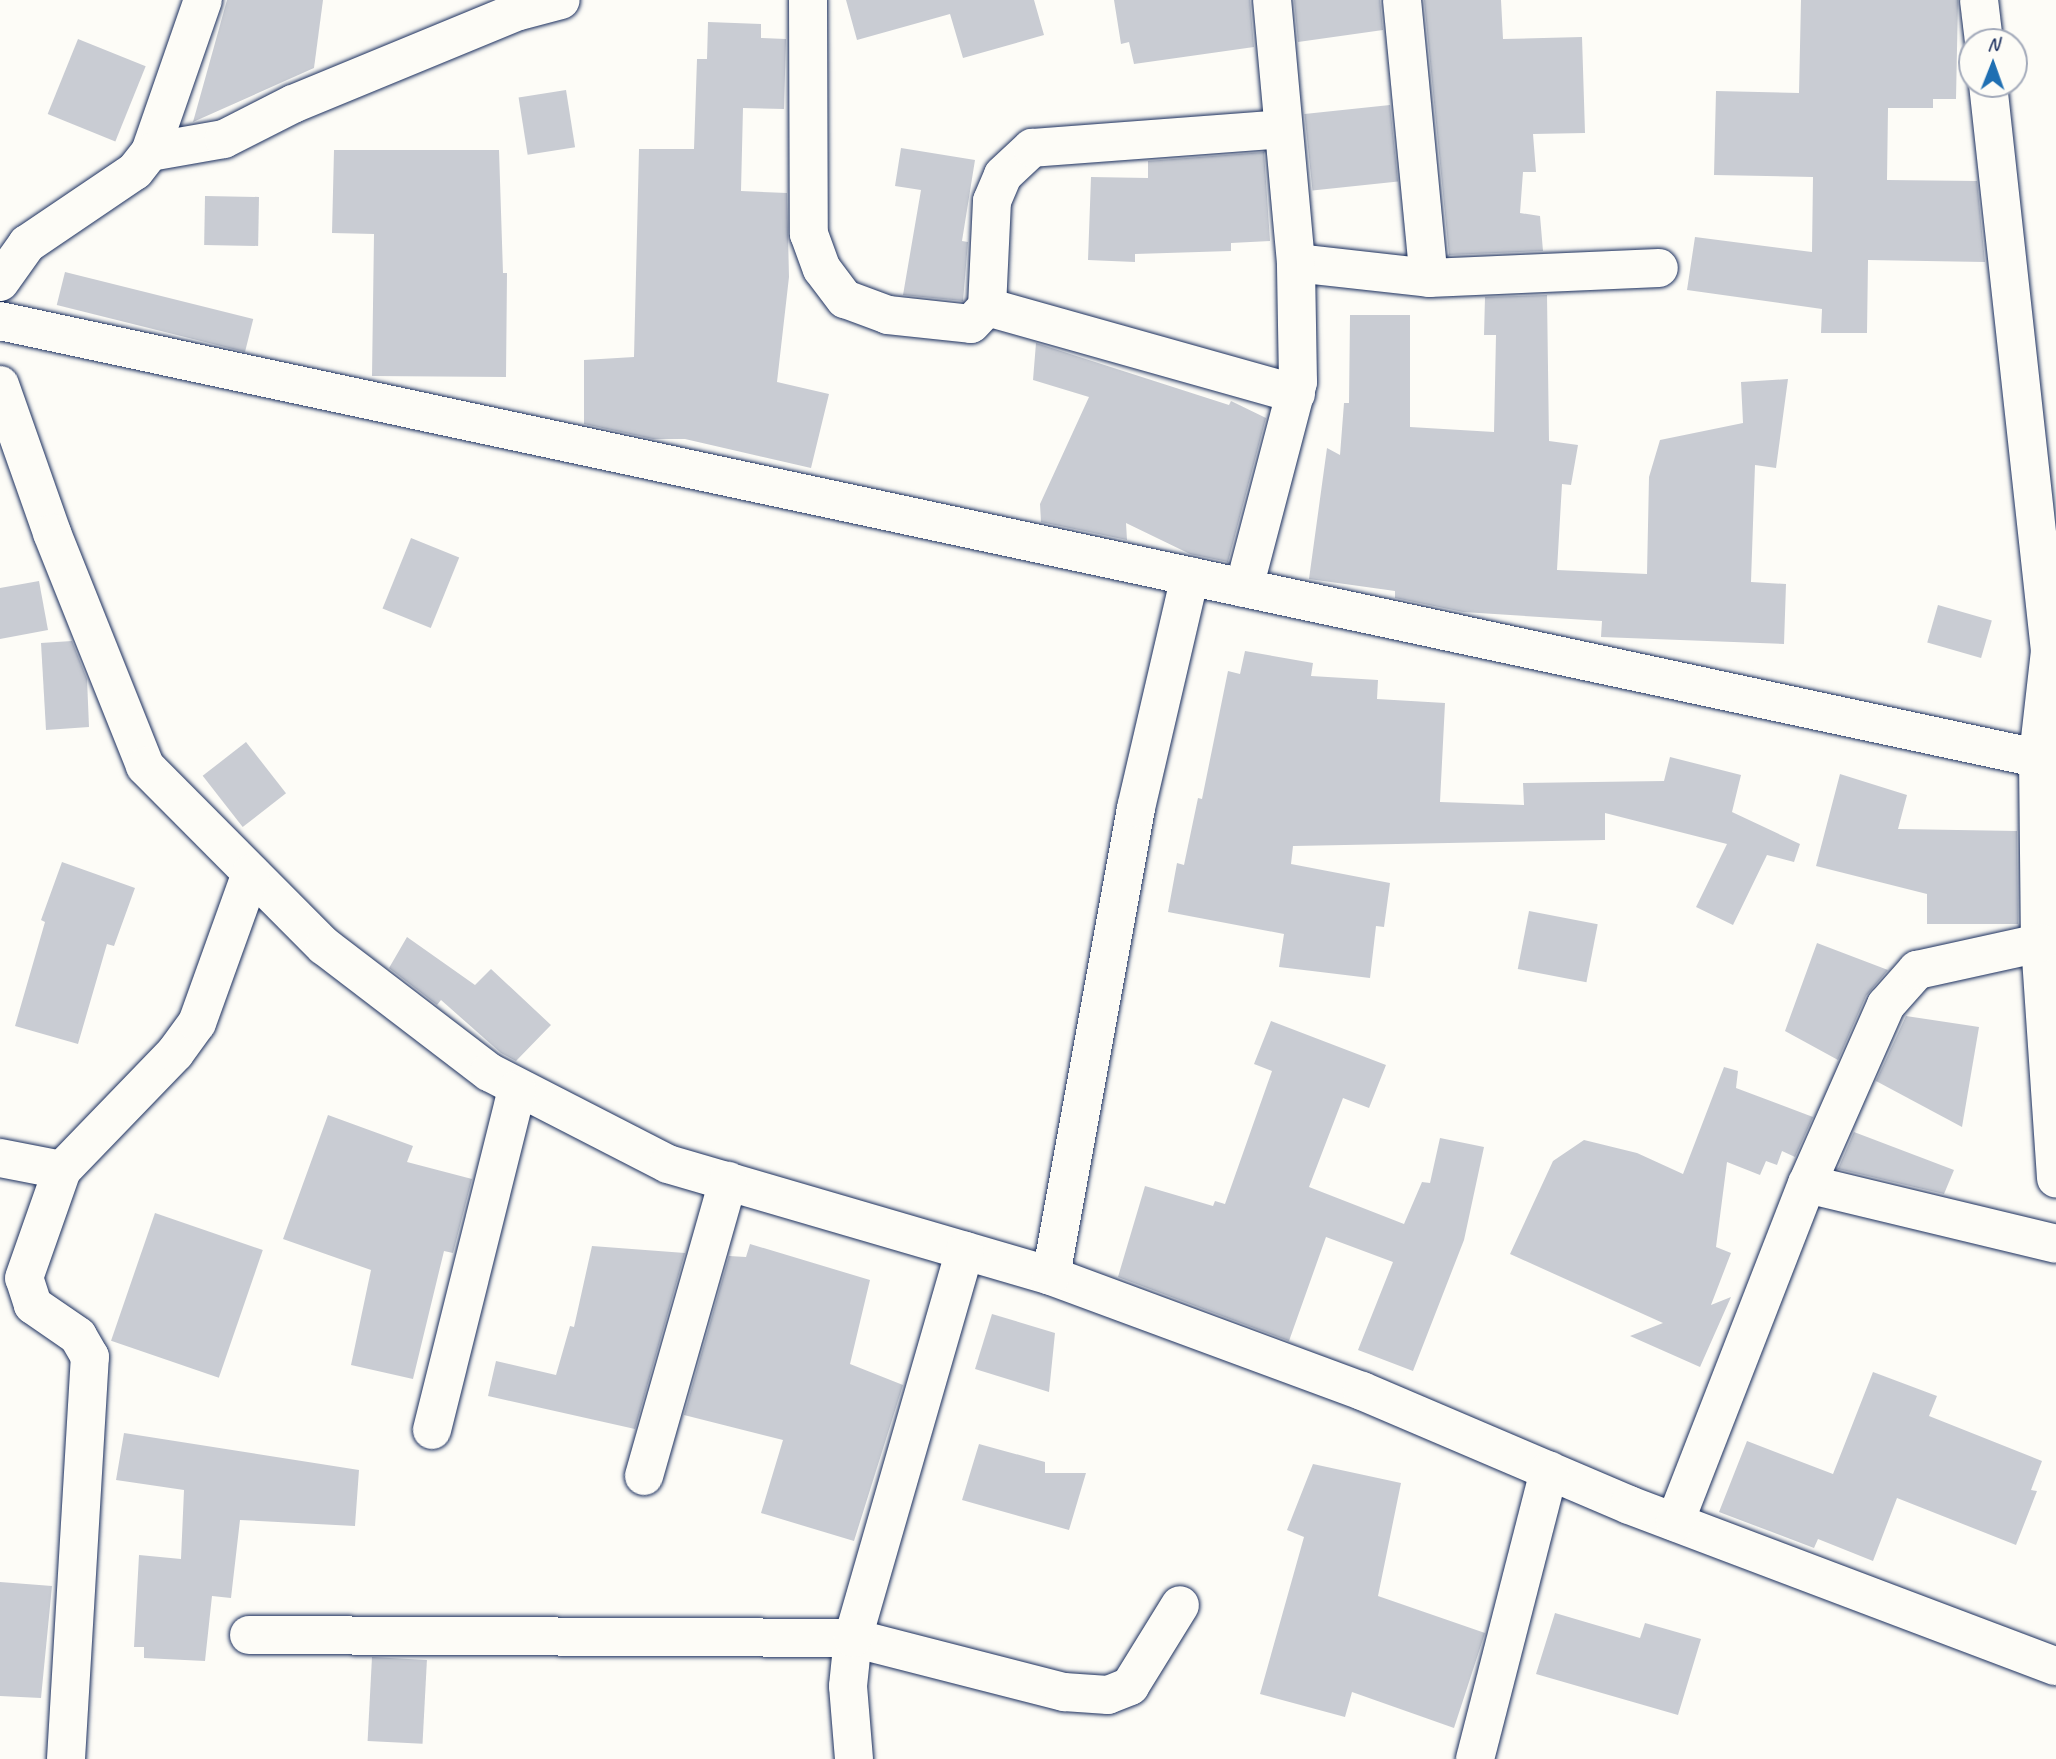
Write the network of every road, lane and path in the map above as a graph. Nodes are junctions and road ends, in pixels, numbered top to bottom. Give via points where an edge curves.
1 (203, 0) edge
2 (561, 0) edge
3 (808, 0) edge
4 (1272, 0) edge
5 (1402, 0) edge
6 (1979, 0) edge
7 (1982, 28) edge
8 (1990, 98) edge
9 (1282, 129) junction
10 (150, 152) junction
11 (1296, 263) junction
12 (1659, 268) dead end
13 (1429, 278) junction
14 (0, 282) edge
15 (987, 307) junction
16 (0, 321) edge
17 (0, 385) edge
18 (1296, 394) junction
19 (1190, 576) junction
20 (1244, 588) junction
21 (2053, 643) edge
22 (2047, 760) edge
23 (251, 873) junction
24 (2040, 943) junction
25 (517, 1089) junction
26 (0, 1158) edge
27 (62, 1170) junction
28 (2056, 1178) edge
29 (727, 1181) junction
30 (1807, 1184) junction
31 (2056, 1244) edge
32 (965, 1251) junction
33 (1051, 1276) junction
34 (432, 1430) dead end
35 (1549, 1470) junction
36 (644, 1476) dead end
37 (1675, 1522) junction
38 (1181, 1605) dead end
39 (249, 1635) dead end
40 (853, 1638) junction
41 (2056, 1667) edge
42 (66, 1759) edge
43 (854, 1759) edge
44 (1475, 1759) edge

1 - 10 street
2 - 10 street via 519,11 293,104 224,139
3 - 15 street via 806,207 808,234 822,269 845,299 888,315 971,324
4 - 9 street
5 - 13 street
6 - 7 street
8 - 21 street
9 - 11 street
9 - 15 street via 1032,148 1003,175 992,201
10 - 14 street via 135,172 27,244
11 - 13 street
11 - 18 street
12 - 13 street
15 - 18 street
16 - 19 street
17 - 23 street via 52,533 145,766
18 - 20 street
19 - 20 street
19 - 33 street via 1136,808
20 - 22 street
21 - 22 street
22 - 24 street
23 - 25 street via 324,946
23 - 27 street via 191,1032
24 - 28 street
24 - 30 street via 1917,970 1902,985 1886,1005
25 - 29 street via 668,1164
25 - 34 street
26 - 27 street
27 - 42 street via 24,1283 33,1305 78,1336 90,1357
29 - 32 street
29 - 36 street
30 - 31 street
30 - 37 street
32 - 33 street
32 - 40 street
33 - 35 street via 1362,1391
35 - 37 street
35 - 44 street
37 - 41 street
38 - 40 street via 1130,1686 1108,1695 1064,1692
39 - 40 street
40 - 43 street via 848,1686

